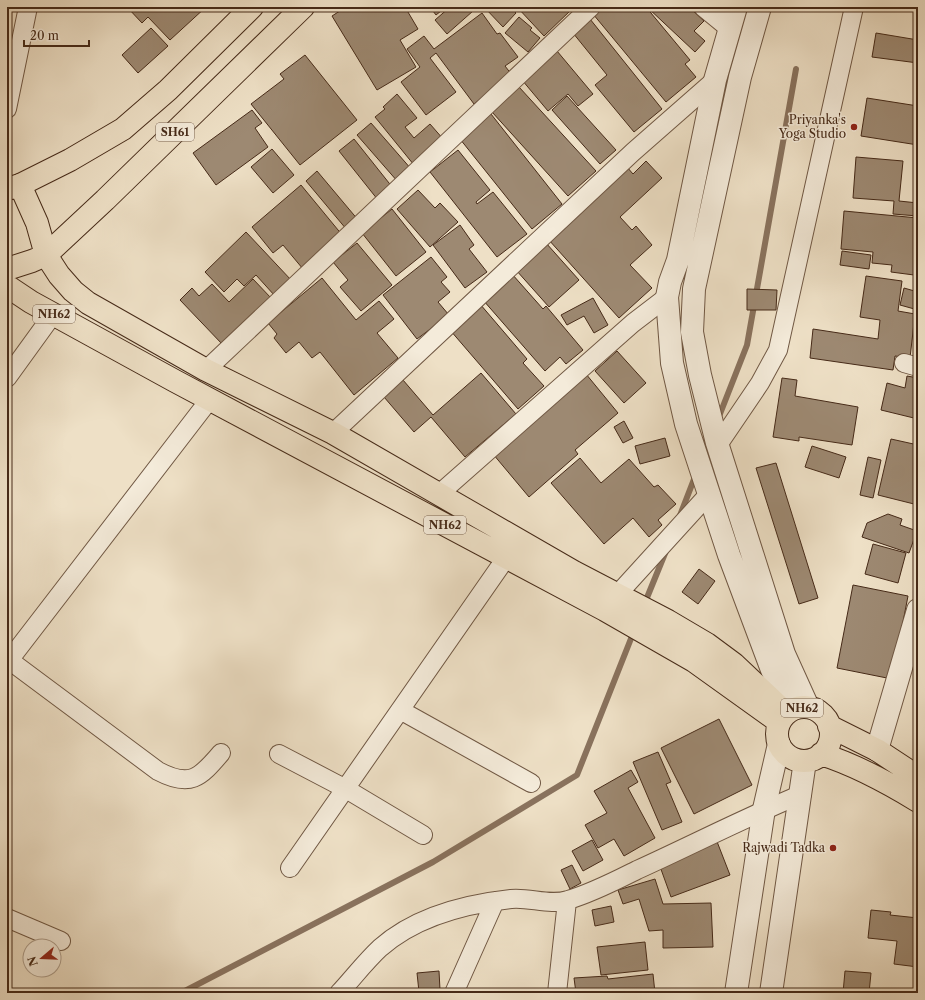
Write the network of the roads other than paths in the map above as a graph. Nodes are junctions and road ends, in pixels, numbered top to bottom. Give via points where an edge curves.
1 (28, 7) edge
2 (252, 7) edge
3 (303, 7) edge
4 (590, 7) edge
5 (703, 7) edge
6 (736, 7) edge
7 (760, 7) edge
8 (854, 7) edge
9 (731, 30) junction
10 (715, 80) junction
11 (7, 109) edge
12 (14, 187) edge
13 (46, 255) junction
14 (7, 269) edge
15 (7, 286) edge
16 (666, 297) junction
17 (54, 313) junction
18 (206, 370) junction
19 (7, 378) edge
20 (210, 399) junction
21 (333, 433) junction
22 (717, 444) junction
23 (706, 487) junction
24 (438, 495) junction
25 (506, 558) junction
26 (617, 595) junction
27 (918, 610) edge
28 (8, 661) edge
29 (400, 710) junction
30 (792, 713) junction
31 (829, 726) junction
32 (779, 744) junction
33 (877, 750) junction
34 (221, 753) dead end
35 (279, 754) dead end
36 (813, 758) junction
37 (918, 777) edge
38 (531, 783) dead end
39 (346, 789) junction
40 (802, 794) junction
41 (918, 801) edge
42 (764, 809) junction
43 (423, 835) dead end
44 (290, 868) dead end
45 (495, 901) junction
46 (561, 902) junction
47 (7, 918) edge
48 (54, 938) edge
49 (557, 992) edge
50 (339, 993) edge
51 (454, 993) edge
52 (736, 993) edge
53 (771, 993) edge

1 - 11 street
2 - 12 main road, SH61 via 168,90 123,129 70,160
3 - 13 main road, SH61
4 - 18 street
5 - 9 street
6 - 9 street
7 - 22 street via 740,77 694,289 692,332
8 - 22 street via 778,350 760,383
9 - 10 street
10 - 16 street via 678,260
10 - 21 street via 633,152
12 - 13 main road, NH62 via 37,223
13 - 14 main road
13 - 18 main road, NH62 via 59,275 88,303
15 - 17 main road, NH62
16 - 23 street via 672,363 686,424
16 - 24 street via 633,323
17 - 19 street
17 - 20 main road, NH62
18 - 21 main road, NH62
20 - 25 main road, NH62
20 - 28 street
21 - 24 main road, NH62
22 - 30 street via 784,654
23 - 26 street
23 - 30 street via 728,554 772,670
24 - 26 main road, NH62
25 - 29 street
25 - 30 main road, NH62
26 - 30 main road, NH62 via 707,644
27 - 33 street
28 - 34 street via 158,771 173,779 198,776
29 - 38 street
29 - 39 street
30 - 31 main road, NH62 via 821,714
30 - 32 main road, NH62 via 777,733
31 - 33 main road, NH62
31 - 36 main road, NH62 via 827,746
32 - 36 main road via 785,753 794,759
32 - 42 street
33 - 37 main road, NH62
35 - 39 street
36 - 40 street
36 - 41 main road via 847,763
39 - 43 street
39 - 44 street
40 - 42 street
40 - 53 street
42 - 46 street via 664,858
42 - 52 street
45 - 46 street via 515,899
45 - 50 street via 479,902 438,915 406,929 380,948
45 - 51 street
46 - 49 street
47 - 48 street

